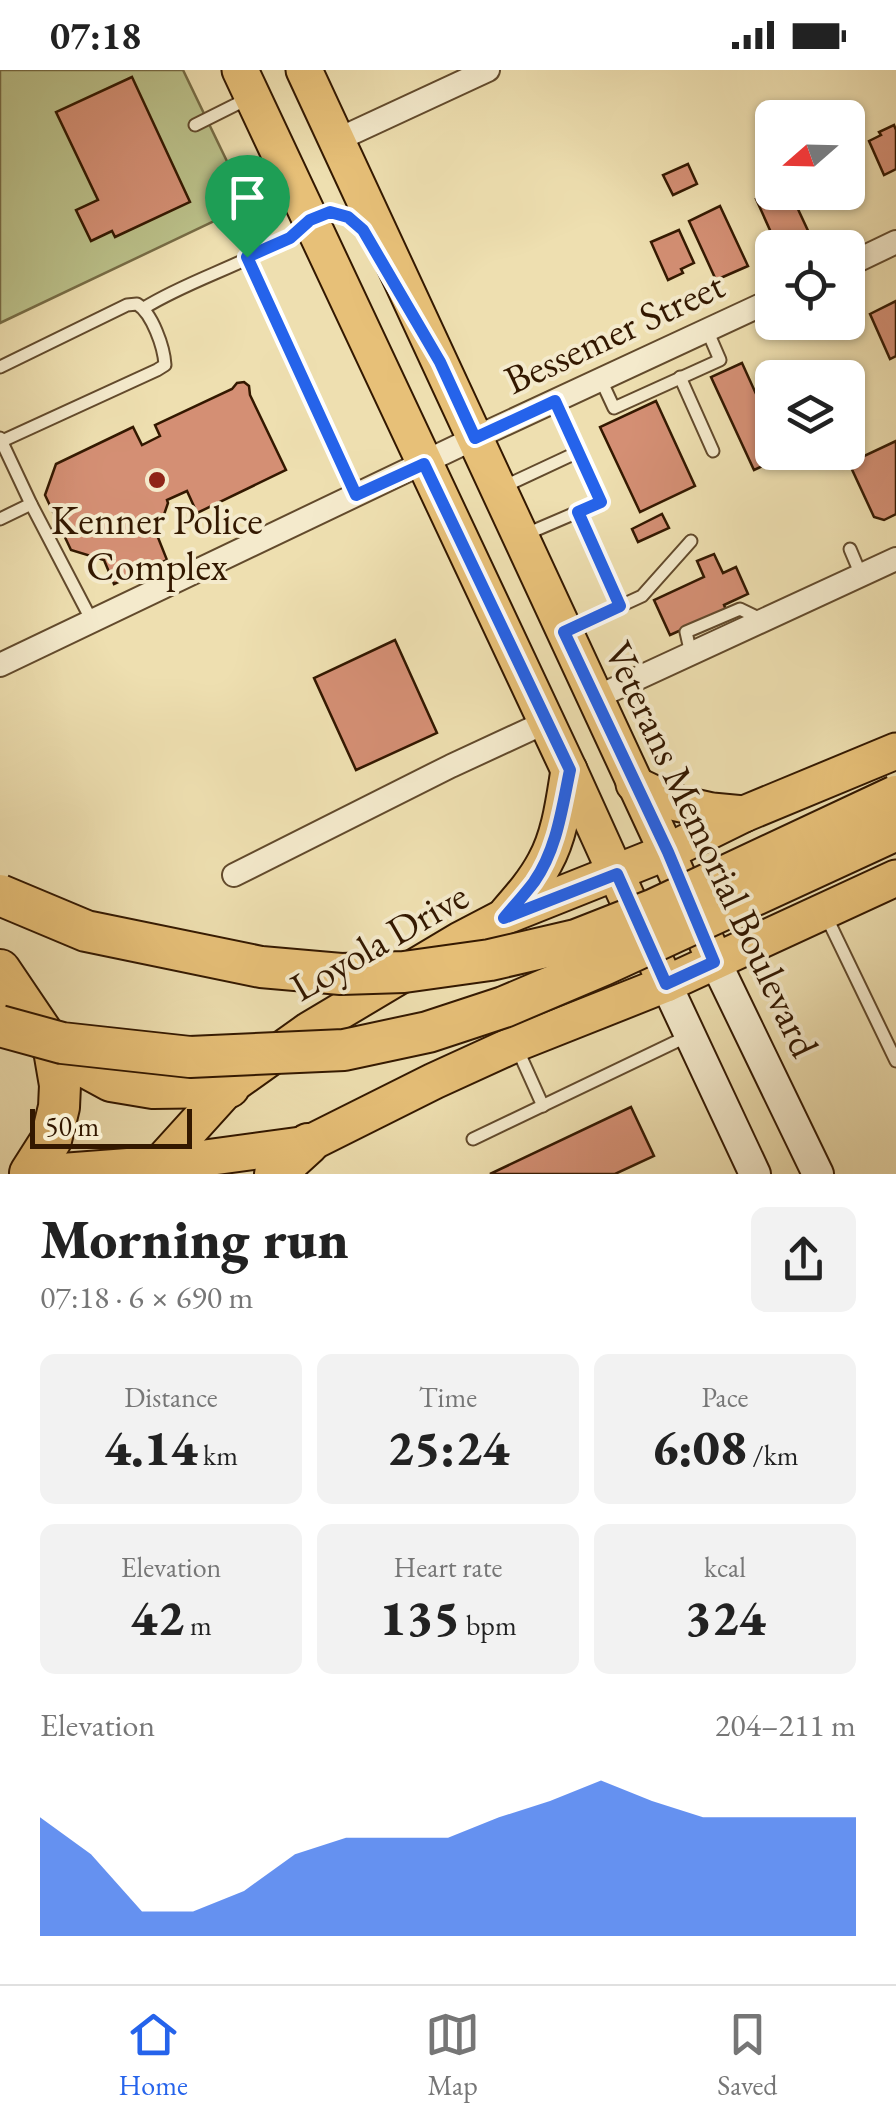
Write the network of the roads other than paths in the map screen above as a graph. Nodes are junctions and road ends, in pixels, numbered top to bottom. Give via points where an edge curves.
1 (304, 70) edge
2 (488, 70) edge
3 (246, 83) edge
4 (195, 125) dead end
5 (338, 140) junction
6 (310, 220) junction
7 (896, 242) edge
8 (247, 257) junction
9 (865, 257) edge
10 (144, 308) junction
11 (755, 308) edge
12 (707, 330) junction
13 (440, 362) junction
14 (0, 368) edge
15 (680, 377) junction
16 (601, 380) junction
17 (555, 401) junction
18 (475, 438) junction
19 (0, 441) edge
20 (713, 450) dead end
21 (578, 452) junction
22 (424, 464) junction
23 (499, 489) junction
24 (356, 495) junction
25 (31, 504) junction
26 (578, 512) junction
27 (0, 519) edge
28 (521, 537) junction
29 (691, 541) dead end
30 (850, 549) dead end
31 (896, 559) edge
32 (862, 575) junction
33 (620, 606) junction
34 (92, 620) junction
35 (564, 632) junction
36 (0, 664) edge
37 (595, 698) junction
38 (546, 722) junction
39 (896, 751) edge
40 (570, 770) junction
41 (634, 784) junction
42 (896, 796) edge
43 (744, 814) junction
44 (896, 830) edge
45 (668, 852) junction
46 (617, 874) junction
47 (234, 875) dead end
48 (896, 878) edge
49 (0, 895) edge
50 (825, 913) junction
51 (504, 918) junction
52 (714, 962) junction
53 (0, 970) edge
54 (666, 984) junction
55 (0, 1026) edge
56 (690, 1036) junction
57 (515, 1044) junction
58 (54, 1050) junction
59 (896, 1061) edge
60 (229, 1087) junction
61 (543, 1106) junction
62 (473, 1139) dead end
63 (308, 1144) junction
64 (155, 1169) edge
65 (30, 1174) edge
66 (276, 1174) edge
67 (755, 1174) edge
68 (818, 1174) edge

1 - 5 main road, Veterans Memorial Boulevard
2 - 5 street
3 - 4 lane
3 - 6 main road
5 - 13 main road, Veterans Memorial Boulevard
6 - 8 lane via 290,238
6 - 13 main road via 330,212 363,230
6 - 22 main road
7 - 9 street
8 - 10 lane
8 - 24 lane
10 - 14 lane via 127,306
10 - 19 lane via 165,365
11 - 12 street, Bessemer Street
12 - 15 lane via 720,360
12 - 16 street, Bessemer Street
13 - 18 main road, Veterans Memorial Boulevard
15 - 16 lane via 614,408
15 - 20 lane
16 - 17 street, Bessemer Street
17 - 18 street, Bessemer Street
17 - 21 lane
18 - 22 street, Bessemer Street
18 - 23 main road, Veterans Memorial Boulevard
19 - 25 lane
21 - 23 lane
21 - 26 lane via 601,502
22 - 24 street, Bessemer Street
22 - 38 main road
23 - 28 main road, Veterans Memorial Boulevard
24 - 34 street, Bessemer Street
25 - 27 lane
25 - 34 lane
26 - 28 lane
26 - 33 lane
28 - 35 main road, Veterans Memorial Boulevard
29 - 33 lane via 642,596
30 - 32 lane
31 - 32 street
32 - 37 street
33 - 35 lane
34 - 36 street, Bessemer Street
35 - 37 main road, Veterans Memorial Boulevard
37 - 41 main road, Veterans Memorial Boulevard
38 - 40 main road
38 - 47 street
39 - 43 main road, Loyola Drive
40 - 46 main road
40 - 51 main road via 548,858
41 - 43 main road via 672,802
41 - 45 main road, Veterans Memorial Boulevard
42 - 49 highway, bridge via 576,940 404,972 261,967 86,931
43 - 45 main road, Loyola Drive
44 - 55 highway, bridge via 603,965 428,1032 344,1050 190,1057 62,1042
45 - 46 main road, Loyola Drive
45 - 52 main road, Veterans Memorial Boulevard
46 - 51 main road, Loyola Drive
46 - 54 main road
48 - 50 main road
50 - 52 main road
50 - 59 lane
51 - 60 main road, Loyola Drive via 309,1030
52 - 54 main road
52 - 68 street, Veterans Memorial Boulevard
53 - 58 highway
54 - 56 street
54 - 57 main road
56 - 61 lane
56 - 67 street
57 - 61 lane
57 - 63 main road
58 - 60 highway via 111,1081
58 - 65 highway via 59,1107 51,1140
60 - 64 main road, Loyola Drive
61 - 62 lane
63 - 64 main road
63 - 66 highway
64 - 65 main road

